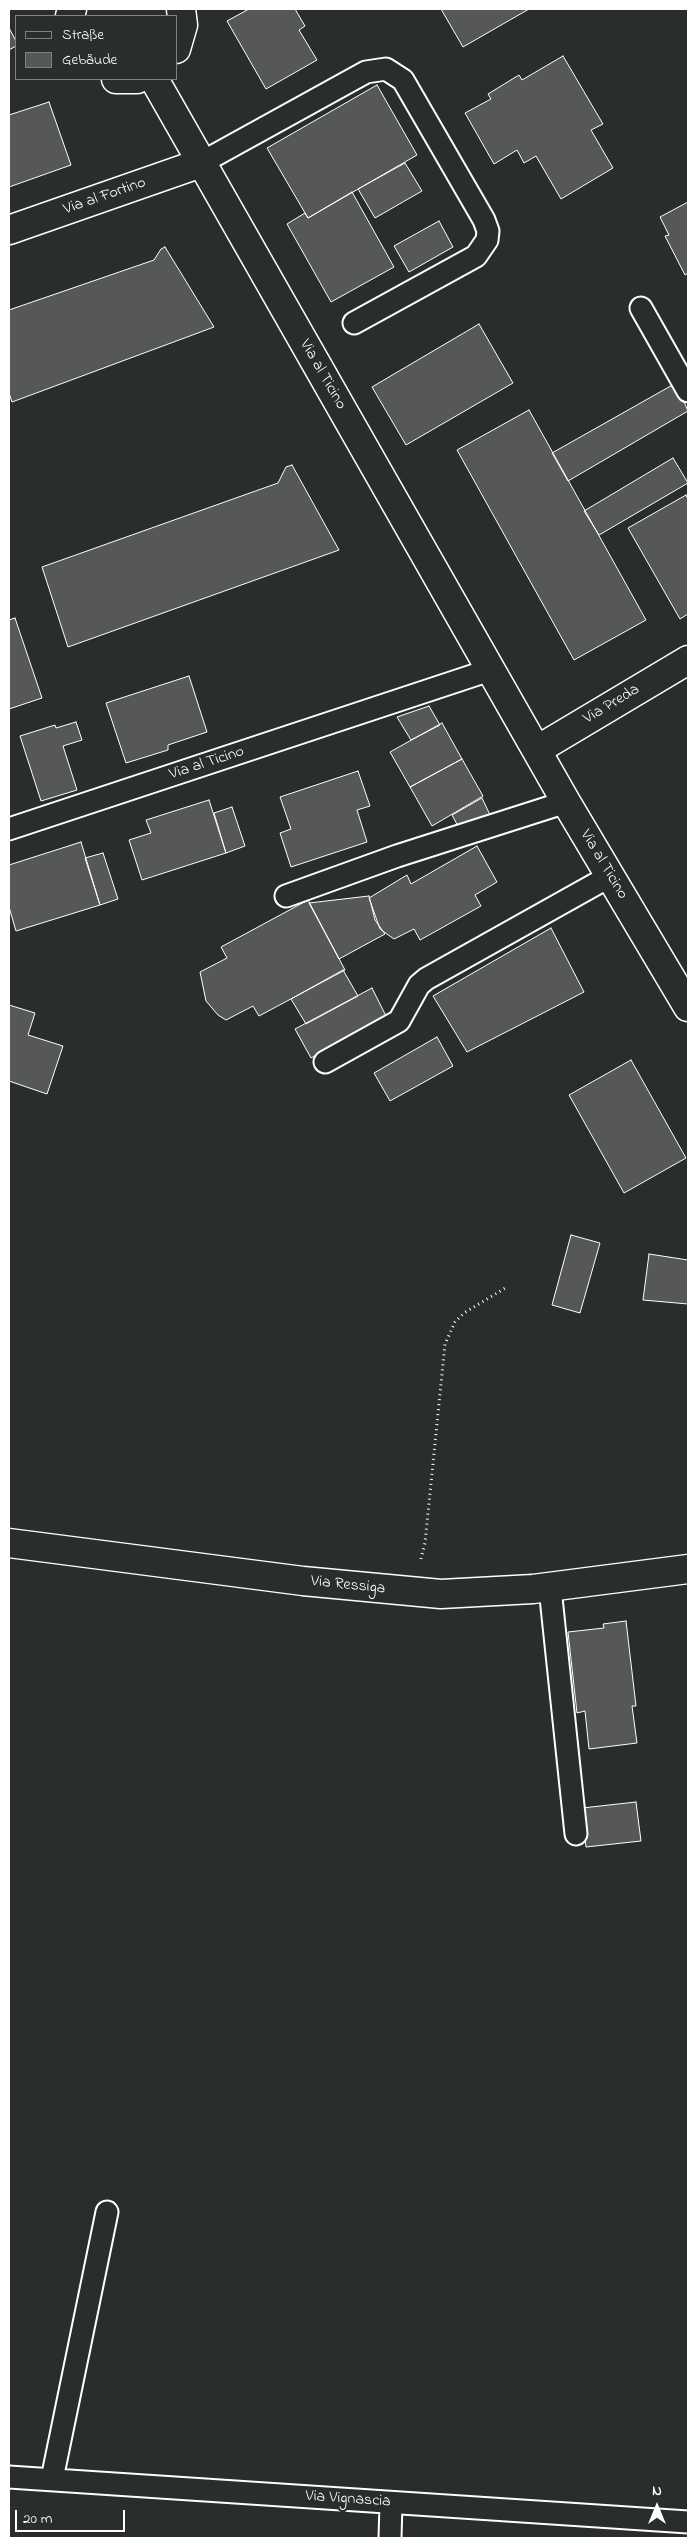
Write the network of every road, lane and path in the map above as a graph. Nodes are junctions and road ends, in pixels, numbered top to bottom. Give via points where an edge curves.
1 (181, 9) edge
2 (178, 42) edge
3 (155, 80) edge
4 (201, 163) junction
5 (9, 230) edge
6 (641, 308) dead end
7 (354, 324) dead end
8 (688, 391) edge
9 (688, 660) edge
10 (490, 670) junction
11 (537, 750) junction
12 (566, 802) junction
13 (9, 829) edge
14 (610, 876) junction
15 (286, 896) dead end
16 (688, 1007) edge
17 (325, 1062) dead end
18 (507, 1286) dead end
19 (9, 1544) edge
20 (688, 1569) edge
21 (550, 1588) junction
22 (412, 1592) junction
23 (576, 1834) dead end
24 (107, 2212) dead end
25 (9, 2477) edge
26 (52, 2479) junction
27 (391, 2503) junction
28 (688, 2522) edge
29 (390, 2538) edge

1 - 2 street via 183,25
3 - 4 street, Via al Ticino
4 - 5 street, Via al Fortino
4 - 7 lane via 366,72 386,69 403,80 484,220 487,240 476,256
4 - 10 street, Via al Ticino
6 - 8 lane
9 - 11 street, Via Preda
10 - 11 street, Via al Ticino
10 - 13 lane, Via al Ticino
11 - 12 street, Via al Ticino
12 - 14 street, Via al Ticino
12 - 15 lane
14 - 16 street, Via al Ticino
14 - 17 lane via 426,979 399,1021
18 - 22 path via 464,1313 455,1322 445,1344 424,1543
19 - 22 street, Via Ressiga
20 - 21 street, Via Ressiga
21 - 22 street, Via Ressiga
21 - 23 lane
24 - 26 lane
25 - 26 lane, Via Vignascia
26 - 27 lane, Via Vignascia
27 - 28 lane, Via Vignascia
27 - 29 lane

